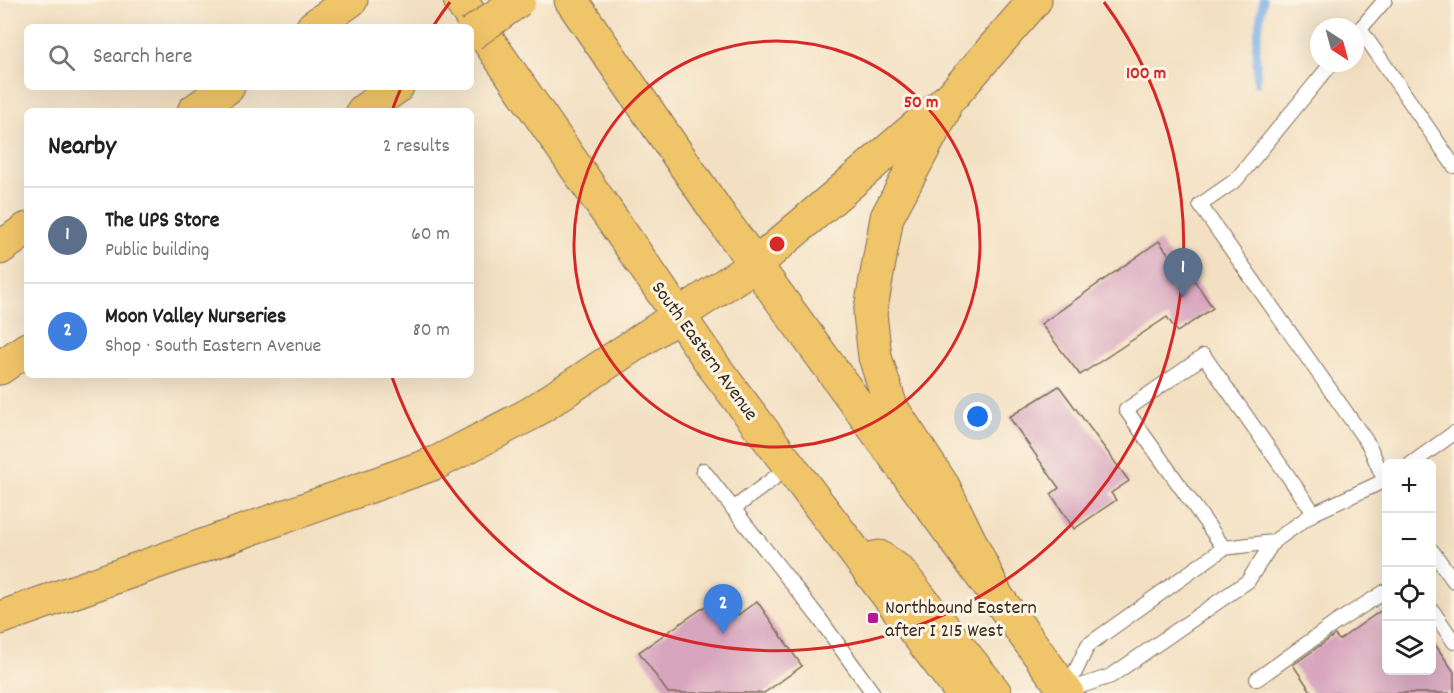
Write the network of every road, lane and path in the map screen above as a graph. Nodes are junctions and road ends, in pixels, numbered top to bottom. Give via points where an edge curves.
1 (460, 0) edge
2 (519, 0) edge
3 (571, 0) edge
4 (1035, 0) edge
5 (1385, 0) edge
6 (1364, 25) edge
7 (474, 32) edge
8 (1364, 40) edge
9 (1325, 72) edge
10 (224, 90) edge
11 (393, 90) edge
12 (952, 96) junction
13 (198, 108) edge
14 (367, 108) edge
15 (1454, 166) edge
16 (24, 231) edge
17 (0, 248) edge
18 (756, 264) junction
19 (680, 316) junction
20 (24, 351) edge
21 (0, 368) edge
22 (1454, 433) edge
23 (1418, 459) edge
24 (790, 466) junction
25 (702, 470) dead end
26 (1382, 473) edge
27 (1382, 484) edge
28 (733, 508) junction
29 (1314, 513) junction
30 (1273, 542) junction
31 (1224, 548) junction
32 (1436, 557) edge
33 (861, 561) junction
34 (1454, 580) edge
35 (1382, 594) edge
36 (996, 595) junction
37 (1436, 617) edge
38 (0, 618) edge
39 (1454, 642) edge
40 (1257, 679) dead end
41 (1065, 692) edge
42 (873, 693) edge
43 (962, 693) edge
44 (995, 693) edge

1 - 19 main road, South Eastern Avenue
2 - 7 main road, bridge
3 - 18 main road
4 - 12 main road
5 - 6 lane
8 - 15 lane
9 - 26 lane via 1236,180 1200,205 1369,445
10 - 13 main road
11 - 14 main road
12 - 18 main road
12 - 36 main road via 887,217 870,314 875,357 891,407 943,486
16 - 17 main road
18 - 19 main road
18 - 36 main road
19 - 24 main road, South Eastern Avenue
19 - 38 main road via 530,414 438,462
20 - 21 main road
22 - 23 lane
24 - 28 lane
24 - 33 main road, South Eastern Avenue
25 - 28 lane
27 - 29 lane
28 - 42 lane
29 - 30 lane
29 - 31 lane via 1204,356 1126,410
30 - 31 lane
30 - 41 lane via 1248,581 1111,676
31 - 41 lane via 1088,645
32 - 34 lane
33 - 43 main road, South Eastern Avenue
33 - 44 main road via 879,557 899,571
35 - 40 lane
36 - 41 main road
37 - 39 lane

